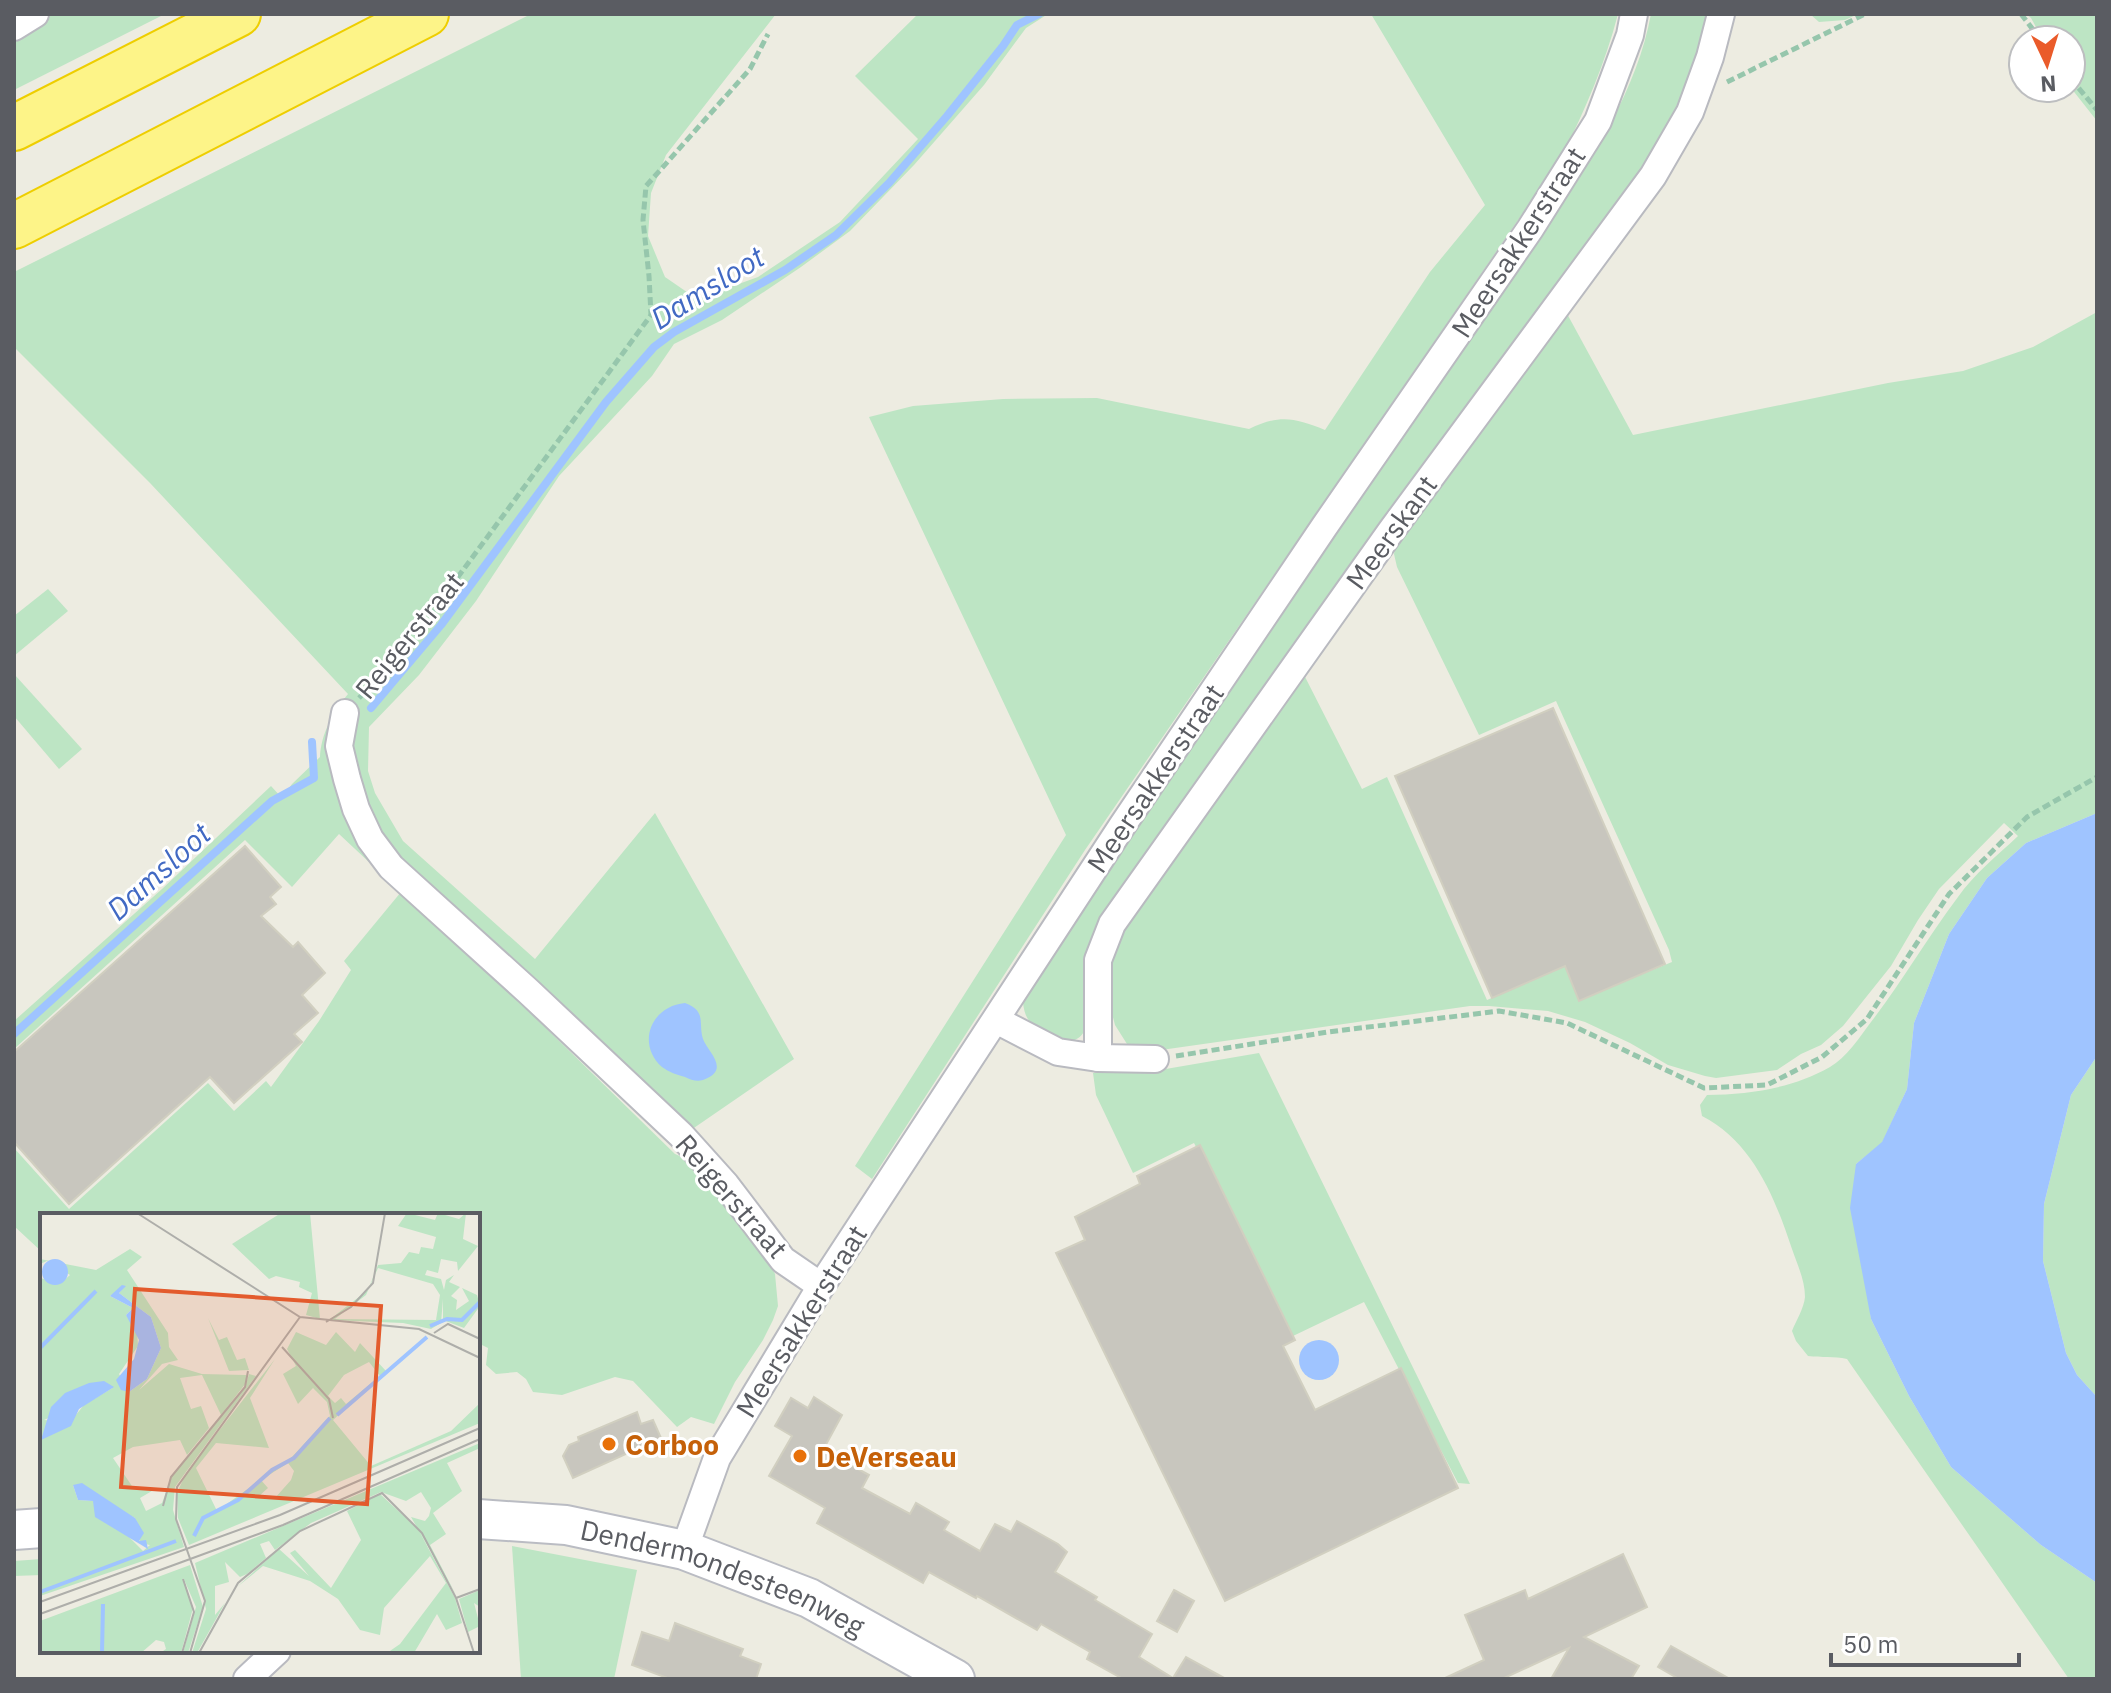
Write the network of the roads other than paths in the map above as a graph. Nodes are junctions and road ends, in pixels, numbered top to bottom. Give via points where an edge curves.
1 (35, 14) edge
2 (238, 14) edge
3 (426, 14) edge
4 (1634, 14) edge
5 (1721, 14) edge
6 (14, 27) edge
7 (14, 128) edge
8 (14, 226) edge
9 (345, 713) road end
10 (996, 1020) junction
11 (1098, 1058) junction
12 (1155, 1059) road end
13 (821, 1286) junction
14 (480, 1519) edge
15 (40, 1528) edge
16 (14, 1530) edge
17 (684, 1550) junction
18 (275, 1653) edge
19 (247, 1679) edge
20 (955, 1679) edge

1 - 6 street
2 - 7 highway
3 - 8 highway
4 - 10 street, Meersakkerstraat via 1598,121 1530,229 1306,553
5 - 11 street, Meerskant via 1690,112 1653,176 1391,531 1112,924 1098,960
9 - 13 street, Reigerstraat via 339,746 347,779 370,839 391,867 681,1135 783,1260
10 - 11 street via 1058,1052
10 - 13 street, Meersakkerstraat
11 - 12 street
13 - 17 street, Meersakkerstraat via 717,1458
14 - 17 main road, Dendermondesteenweg via 566,1525
15 - 16 main road
17 - 20 main road, Dendermondesteenweg via 809,1598
18 - 19 street

